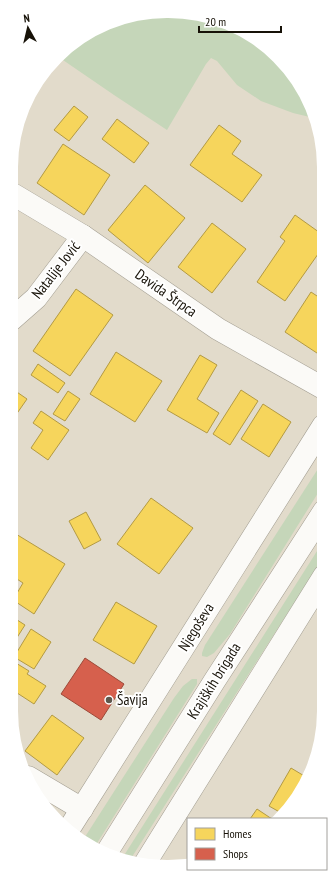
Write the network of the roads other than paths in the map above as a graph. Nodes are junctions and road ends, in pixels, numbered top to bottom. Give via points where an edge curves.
1 (18, 197) edge
2 (83, 236) junction
3 (18, 314) edge
4 (317, 385) edge
5 (317, 436) edge
6 (317, 521) edge
7 (317, 595) edge
8 (36, 782) edge
9 (82, 809) junction
10 (72, 825) edge
11 (109, 849) edge
12 (147, 859) edge

1 - 2 street, Davida Štrpca
2 - 3 street, Natalije Jović via 36,298
2 - 4 street, Davida Štrpca via 218,329
5 - 9 street, Njegoševa
6 - 11 street, Krajiških brigada
7 - 12 street
8 - 9 street
9 - 10 street, Njegoševa

